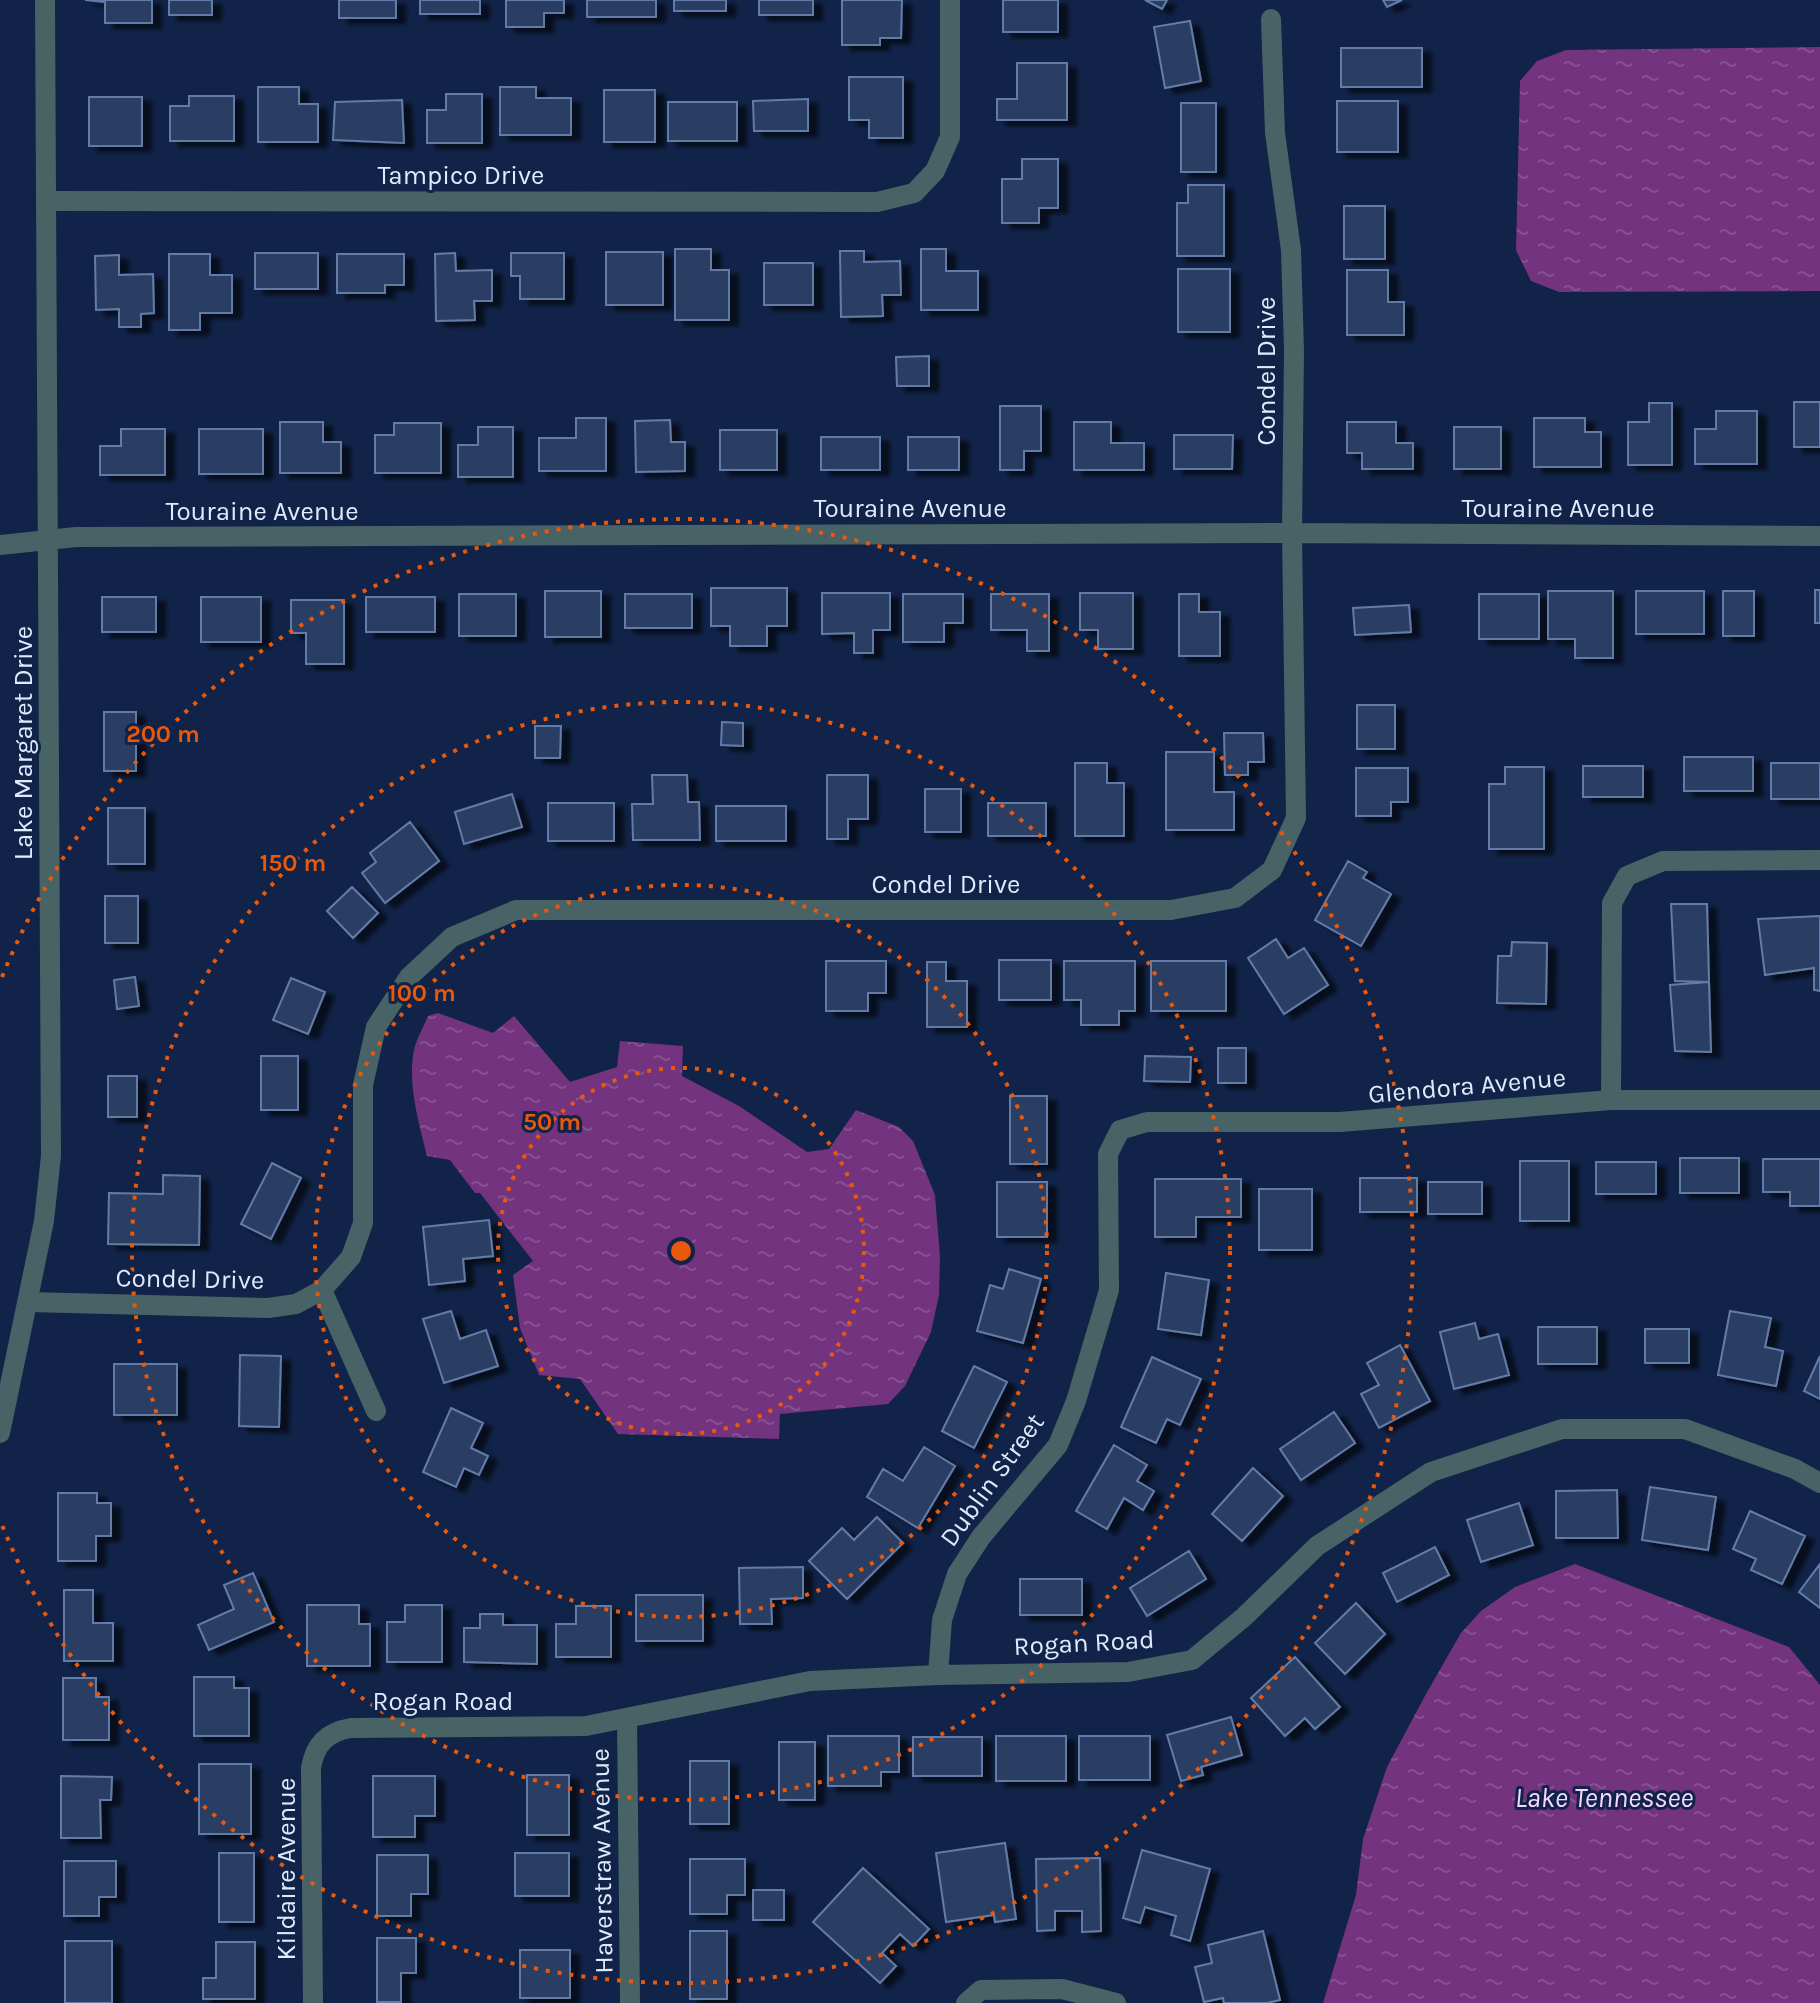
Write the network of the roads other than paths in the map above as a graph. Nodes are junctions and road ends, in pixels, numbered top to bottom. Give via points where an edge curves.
1 (45, 0) edge
2 (950, 0) edge
3 (1271, 19) dead end
4 (46, 201) junction
5 (1292, 533) junction
6 (1820, 536) edge
7 (48, 541) junction
8 (0, 545) edge
9 (1820, 860) edge
10 (1611, 1100) junction
11 (1820, 1100) edge
12 (1120, 1130) joint
13 (322, 1290) junction
14 (29, 1302) junction
15 (376, 1411) dead end
16 (0, 1433) edge
17 (1820, 1483) edge
18 (938, 1675) junction
19 (627, 1719) junction
20 (323, 1739) joint
21 (313, 2003) edge
22 (630, 2003) edge
23 (966, 2003) edge
24 (1116, 2003) edge

1 - 4 street, Lake Margaret Drive
2 - 4 street, Tampico Drive via 950,137 935,171 914,193 877,202
3 - 5 street, Condel Drive via 1275,133 1291,250
4 - 7 street, Lake Margaret Drive
5 - 6 street, Touraine Avenue
5 - 7 street, Touraine Avenue
5 - 13 street, Condel Drive via 1296,818 1272,870 1235,898 1171,910 516,910 452,937 409,977 376,1027 363,1085 363,1223 351,1257
7 - 8 street, Touraine Avenue
7 - 14 street, Lake Margaret Drive via 51,1156
9 - 10 street via 1663,861 1627,876 1612,903
10 - 11 street, Glendora Avenue
10 - 12 street, Glendora Avenue via 1340,1122 1147,1122
12 - 18 street, Dublin Street via 1108,1154 1109,1290 1076,1401 1058,1445 957,1574 942,1620
13 - 14 street, Condel Drive via 296,1304 268,1308
13 - 15 street
14 - 16 street, Lake Margaret Drive
17 - 18 street, Rogan Road via 1685,1429 1562,1429 1431,1472 1317,1546 1192,1660 1128,1672
18 - 19 street, Rogan Road via 810,1681
19 - 20 street, Rogan Road via 586,1726 351,1728
19 - 22 street, Haverstraw Avenue
20 - 21 street, Kildaire Avenue via 311,1768
23 - 24 street via 981,1990 1062,1989

